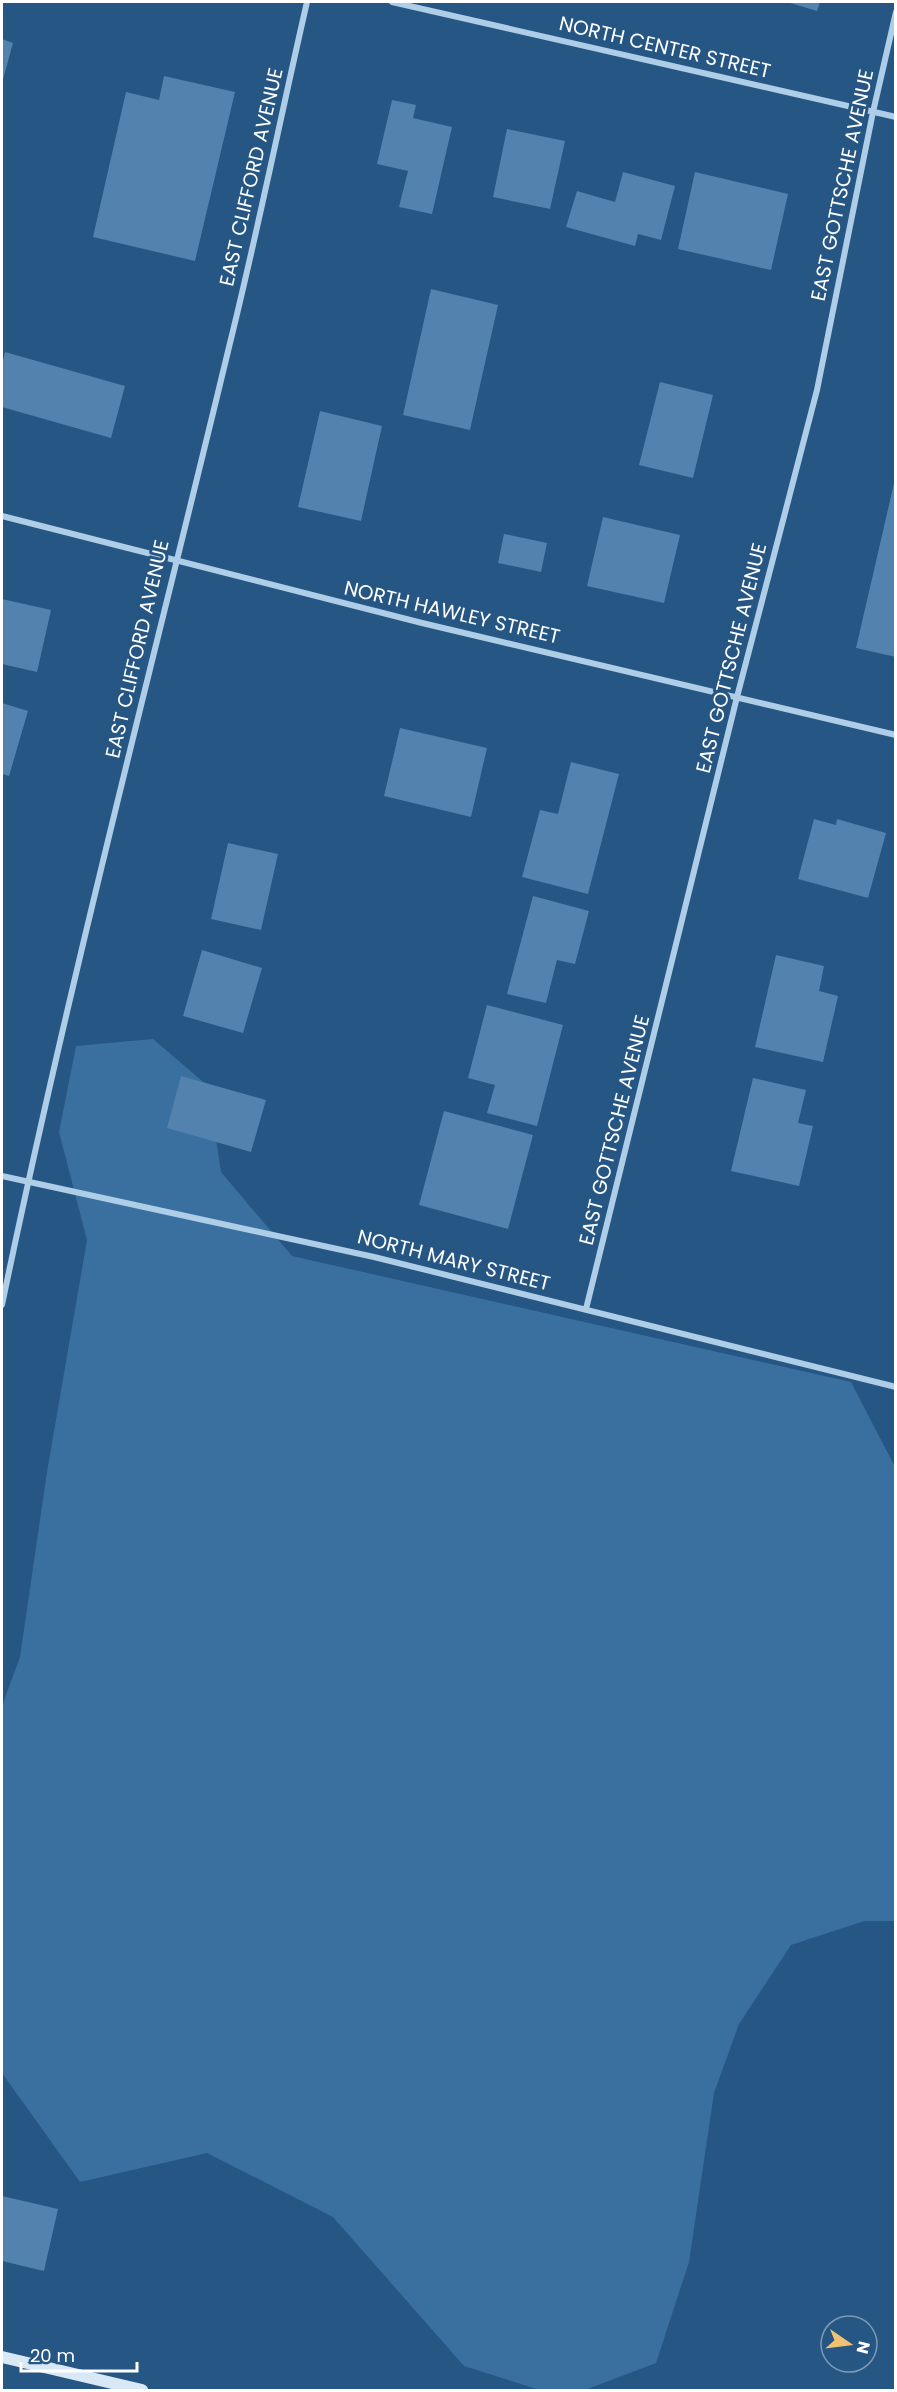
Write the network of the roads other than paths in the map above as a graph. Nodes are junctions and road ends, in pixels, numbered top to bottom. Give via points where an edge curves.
1 (307, 2) edge
2 (392, 2) edge
3 (896, 12) edge
4 (873, 112) junction
5 (896, 117) edge
6 (2, 516) edge
7 (175, 562) junction
8 (736, 697) junction
9 (896, 735) edge
10 (2, 1176) edge
11 (27, 1182) junction
12 (2, 1305) edge
13 (586, 1309) junction
14 (896, 1387) edge
15 (2, 2357) edge
16 (142, 2391) edge

1 - 7 street, EAST CLIFFORD AVENUE via 231,342
2 - 4 street, NORTH CENTER STREET
3 - 4 street, EAST GOTTSCHE AVENUE
4 - 5 street, NORTH CENTER STREET
4 - 8 street, EAST GOTTSCHE AVENUE via 817,390
6 - 7 street, NORTH HAWLEY STREET
7 - 8 street, NORTH HAWLEY STREET
7 - 11 street, EAST CLIFFORD AVENUE
8 - 9 street, NORTH HAWLEY STREET
8 - 13 street, EAST GOTTSCHE AVENUE
10 - 11 street, NORTH MARY STREET
11 - 12 street, EAST CLIFFORD AVENUE
11 - 13 street, NORTH MARY STREET via 374,1257
13 - 14 street, NORTH MARY STREET
15 - 16 street

